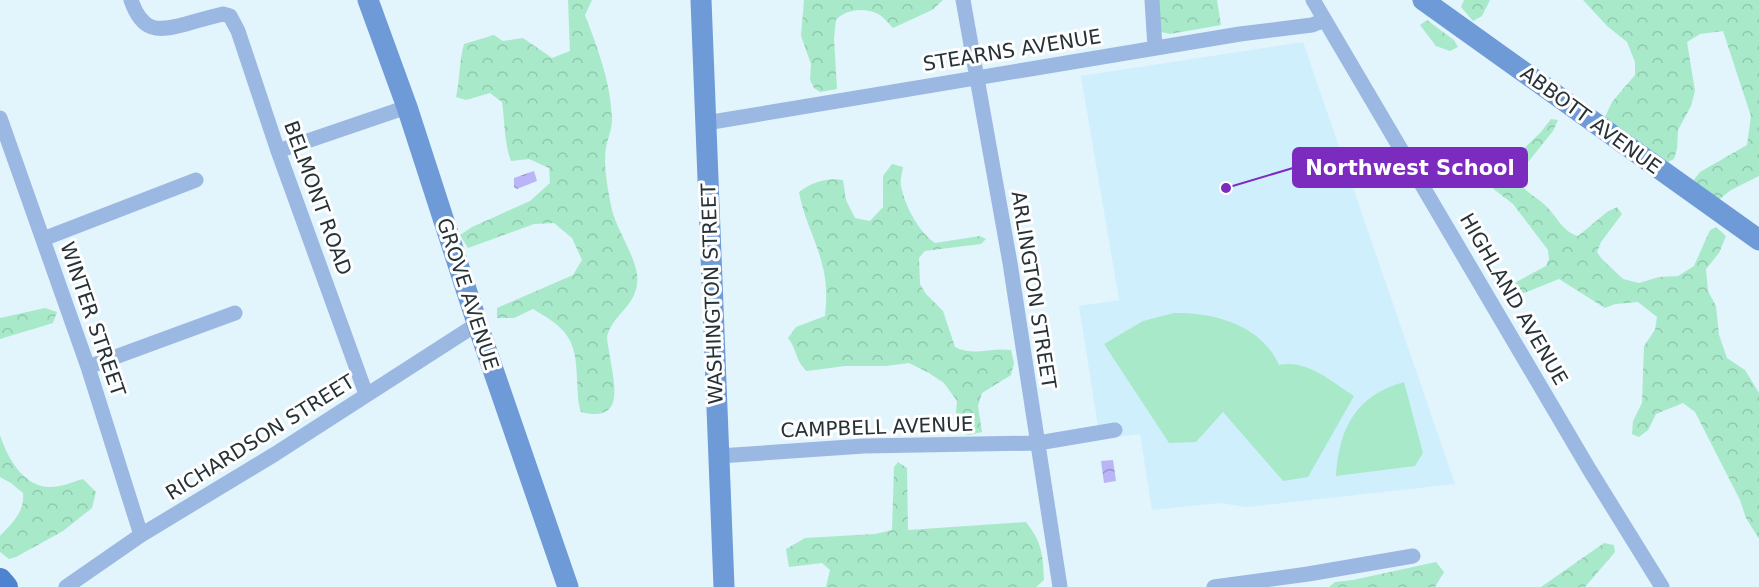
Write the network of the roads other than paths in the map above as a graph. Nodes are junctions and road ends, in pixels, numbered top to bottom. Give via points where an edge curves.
1 (131, 0) edge
2 (368, 0) edge
3 (701, 0) edge
4 (963, 0) edge
5 (1152, 0) edge
6 (1313, 0) edge
7 (1423, 0) edge
8 (1325, 20) junction
9 (1155, 48) junction
10 (976, 77) junction
11 (407, 107) junction
12 (0, 118) edge
13 (706, 123) junction
14 (278, 151) junction
15 (196, 180) dead end
16 (43, 238) junction
17 (1759, 240) edge
18 (235, 313) dead end
19 (477, 324) junction
20 (88, 366) junction
21 (366, 394) junction
22 (1115, 430) dead end
23 (1038, 443) junction
24 (719, 456) junction
25 (141, 535) junction
26 (1413, 556) dead end
27 (0, 580) edge
28 (6, 587) edge
29 (66, 587) edge
30 (568, 587) edge
31 (724, 587) edge
32 (1060, 587) edge
33 (1214, 587) edge
34 (1662, 587) edge

1 - 14 street, BELMONT ROAD via 143,23 153,28 165,29 223,14 230,16
2 - 11 street, GROVE AVENUE
3 - 13 street, WASHINGTON STREET
4 - 10 street, ARLINGTON STREET
5 - 9 street
6 - 8 street, HIGHLAND AVENUE
7 - 17 street, ABBOTT AVENUE
8 - 9 street, STEARNS AVENUE
8 - 34 street, HIGHLAND AVENUE
9 - 10 street, STEARNS AVENUE
10 - 13 street, STEARNS AVENUE
10 - 23 street, ARLINGTON STREET
11 - 14 street
11 - 19 street, GROVE AVENUE
12 - 16 street, WINTER STREET
13 - 24 street, WASHINGTON STREET
14 - 21 street, BELMONT ROAD
15 - 16 street
16 - 20 street, WINTER STREET
18 - 20 street
19 - 21 street, RICHARDSON STREET
19 - 30 street, GROVE AVENUE
20 - 25 street, WINTER STREET
21 - 25 street, RICHARDSON STREET
22 - 23 street, CAMPBELL AVENUE
23 - 24 street, CAMPBELL AVENUE via 864,446
23 - 32 street, ARLINGTON STREET
24 - 31 street, WASHINGTON STREET
25 - 29 street, RICHARDSON STREET
26 - 33 street
27 - 28 main road

